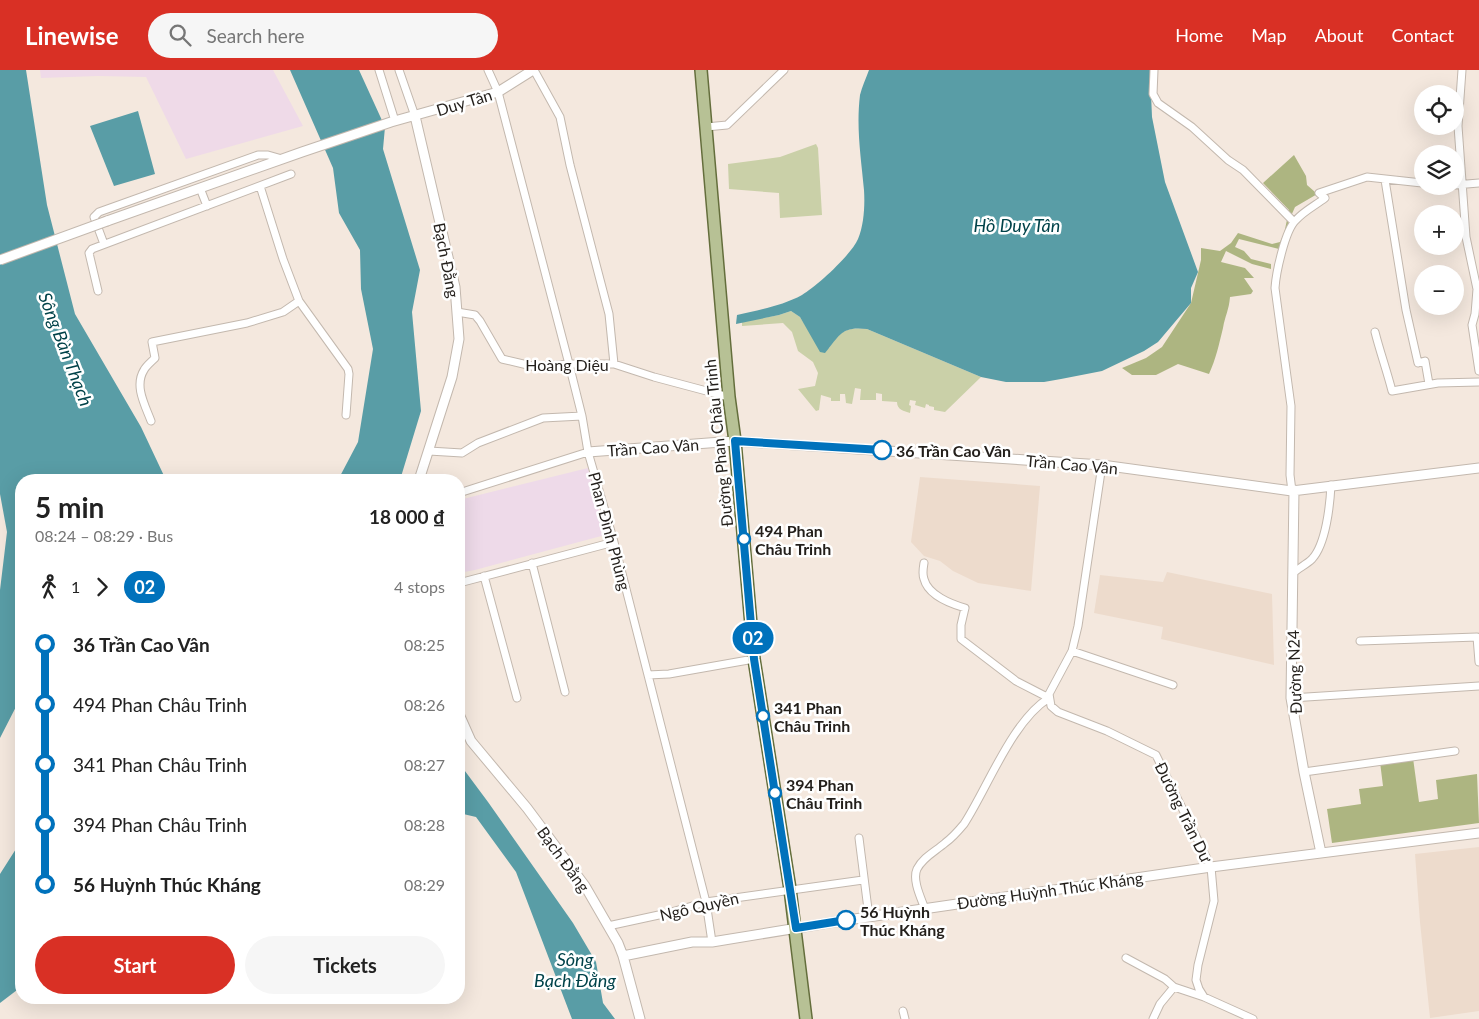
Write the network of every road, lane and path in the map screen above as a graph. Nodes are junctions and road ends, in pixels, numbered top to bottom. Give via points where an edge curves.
1 (378, 70) edge
2 (399, 70) edge
3 (488, 70) edge
4 (534, 70) edge
5 (701, 70) edge
6 (784, 70) edge
7 (1154, 70) edge
8 (1462, 70) edge
9 (498, 92) junction
10 (415, 116) junction
11 (393, 122) junction
12 (706, 127) junction
13 (1458, 145) edge
14 (282, 159) junction
15 (291, 174) dead end
16 (1385, 180) junction
17 (1414, 182) edge
18 (1479, 183) edge
19 (1464, 184) edge
20 (260, 186) junction
21 (200, 188) junction
22 (1460, 195) edge
23 (206, 206) junction
24 (1294, 222) junction
25 (104, 244) junction
26 (0, 260) edge
27 (98, 291) dead end
28 (299, 301) junction
29 (457, 312) junction
30 (1376, 332) dead end
31 (569, 364) junction
32 (614, 364) junction
33 (1479, 371) edge
34 (1479, 382) edge
35 (1429, 384) junction
36 (729, 397) junction
37 (346, 415) dead end
38 (582, 416) junction
39 (150, 421) dead end
40 (735, 441) junction
41 (428, 451) junction
42 (588, 452) junction
43 (1102, 465) junction
44 (1479, 468) edge
45 (421, 474) edge
46 (1331, 485) junction
47 (1293, 490) junction
48 (465, 492) edge
49 (614, 542) junction
50 (532, 563) junction
51 (924, 564) dead end
52 (1293, 573) junction
53 (484, 576) junction
54 (465, 581) edge
55 (1360, 641) dead end
56 (1072, 651) junction
57 (754, 659) junction
58 (1479, 662) edge
59 (648, 675) junction
60 (1173, 685) dead end
61 (1479, 686) edge
62 (565, 692) dead end
63 (517, 698) dead end
64 (1049, 698) junction
65 (1291, 698) junction
66 (465, 726) edge
67 (1455, 751) dead end
68 (1304, 772) junction
69 (1479, 833) edge
70 (859, 838) dead end
71 (1321, 853) junction
72 (1211, 867) junction
73 (864, 880) junction
74 (790, 890) junction
75 (706, 902) junction
76 (925, 909) junction
77 (869, 917) junction
78 (608, 926) junction
79 (796, 928) junction
80 (712, 942) junction
81 (623, 956) junction
82 (1126, 958) dead end
83 (1174, 987) junction
84 (1204, 997) junction
85 (903, 1011) dead end
86 (640, 1019) edge
87 (806, 1019) edge
88 (905, 1019) edge
89 (1153, 1019) edge
90 (1252, 1019) edge

1 - 11 street
2 - 10 street, Bạch Đằng
3 - 9 street, Phan Đình Phùng
4 - 9 street, Duy Tân
4 - 32 street via 560,116 609,314
5 - 12 main road, Đường Phan Châu Trinh
6 - 12 street via 727,125
7 - 24 street via 1153,94 1158,103 1243,170
8 - 13 street
9 - 10 street, Duy Tân
9 - 31 street, Phan Đình Phùng
10 - 11 street, Duy Tân
10 - 29 street, Bạch Đằng via 455,287
11 - 14 street, Duy Tân
12 - 36 main road, Đường Phan Châu Trinh
14 - 21 street, Duy Tân
14 - 25 street via 268,154 258,155 99,212 94,217
15 - 20 street
16 - 17 street
16 - 24 street via 1366,177 1319,192 1325,198
16 - 35 street via 1408,317 1418,363 1425,361
18 - 19 street
20 - 23 street
20 - 28 street
21 - 23 street
21 - 26 street, Duy Tân, bridge
22 - 33 street via 1477,289 1472,325
23 - 25 street
24 - 47 street via 1276,272 1275,288 1292,406 1290,475
25 - 27 street via 89,253
28 - 37 street via 350,374
28 - 39 street via 283,312 247,323 152,342 155,358 144,369 140,381 140,393
29 - 31 street, Hoàng Diệu via 475,315 502,359 536,367
29 - 41 street, Bạch Đằng via 459,339 452,378
30 - 35 street via 1392,390
31 - 32 street, Hoàng Diệu
31 - 38 street, Phan Đình Phùng
32 - 36 street, Hoàng Diệu
34 - 35 street
36 - 40 main road, Đường Phan Châu Trinh
38 - 41 street via 543,418 478,443 462,453
38 - 42 street, Phan Đình Phùng
40 - 42 street, Trần Cao Vân
40 - 43 street, Trần Cao Vân
40 - 57 main road, Đường Phan Châu Trinh
41 - 45 street, Bạch Đằng
42 - 48 street, Trần Cao Vân
42 - 49 street, Phan Đình Phùng
43 - 47 street, Trần Cao Vân
43 - 56 street
44 - 46 street, Trần Cao Vân
46 - 47 street, Trần Cao Vân
46 - 52 street via 1329,512 1321,544 1313,558
47 - 52 street, Đường N24
49 - 50 street
49 - 59 street, Phan Đình Phùng
50 - 53 street
50 - 62 street
51 - 64 street via 924,580 928,587 947,603 965,608 961,639 1016,682
52 - 65 street, Đường N24
53 - 54 street
53 - 63 street
55 - 58 street via 1477,637
56 - 60 street
56 - 64 street
57 - 59 street
57 - 74 main road, Đường Phan Châu Trinh
59 - 75 street, Phan Đình Phùng
61 - 65 street
64 - 72 street, Đường Trần Dư via 1050,706 1058,712 1156,755
64 - 76 street via 1022,723 963,825 916,870
65 - 68 street, Đường N24
66 - 78 street, Bạch Đằng via 472,741 585,886
67 - 68 street
68 - 71 street, Đường N24
69 - 71 street, Đường Huỳnh Thúc Kháng
70 - 73 street
71 - 72 street, Đường Huỳnh Thúc Kháng
72 - 76 street, Đường Huỳnh Thúc Kháng
72 - 84 street, Đường Trần Dư via 1214,901 1196,980
73 - 74 street, Ngô Quyền
73 - 77 street
74 - 75 street, Ngô Quyền
74 - 79 main road, Đường Phan Châu Trinh
75 - 78 street, Ngô Quyền via 668,914
75 - 80 street, Phan Đình Phùng
76 - 77 street, Đường Huỳnh Thúc Kháng
77 - 79 street, Đường Huỳnh Thúc Kháng
78 - 81 street, Bạch Đằng
79 - 80 street, Đường Huỳnh Thúc Kháng
79 - 87 main road, Đường Phan Châu Trinh
80 - 81 street, Đường Huỳnh Thúc Kháng via 692,942
81 - 86 street, Bạch Đằng
82 - 83 street
83 - 84 street
83 - 89 street
84 - 90 street
85 - 88 street

